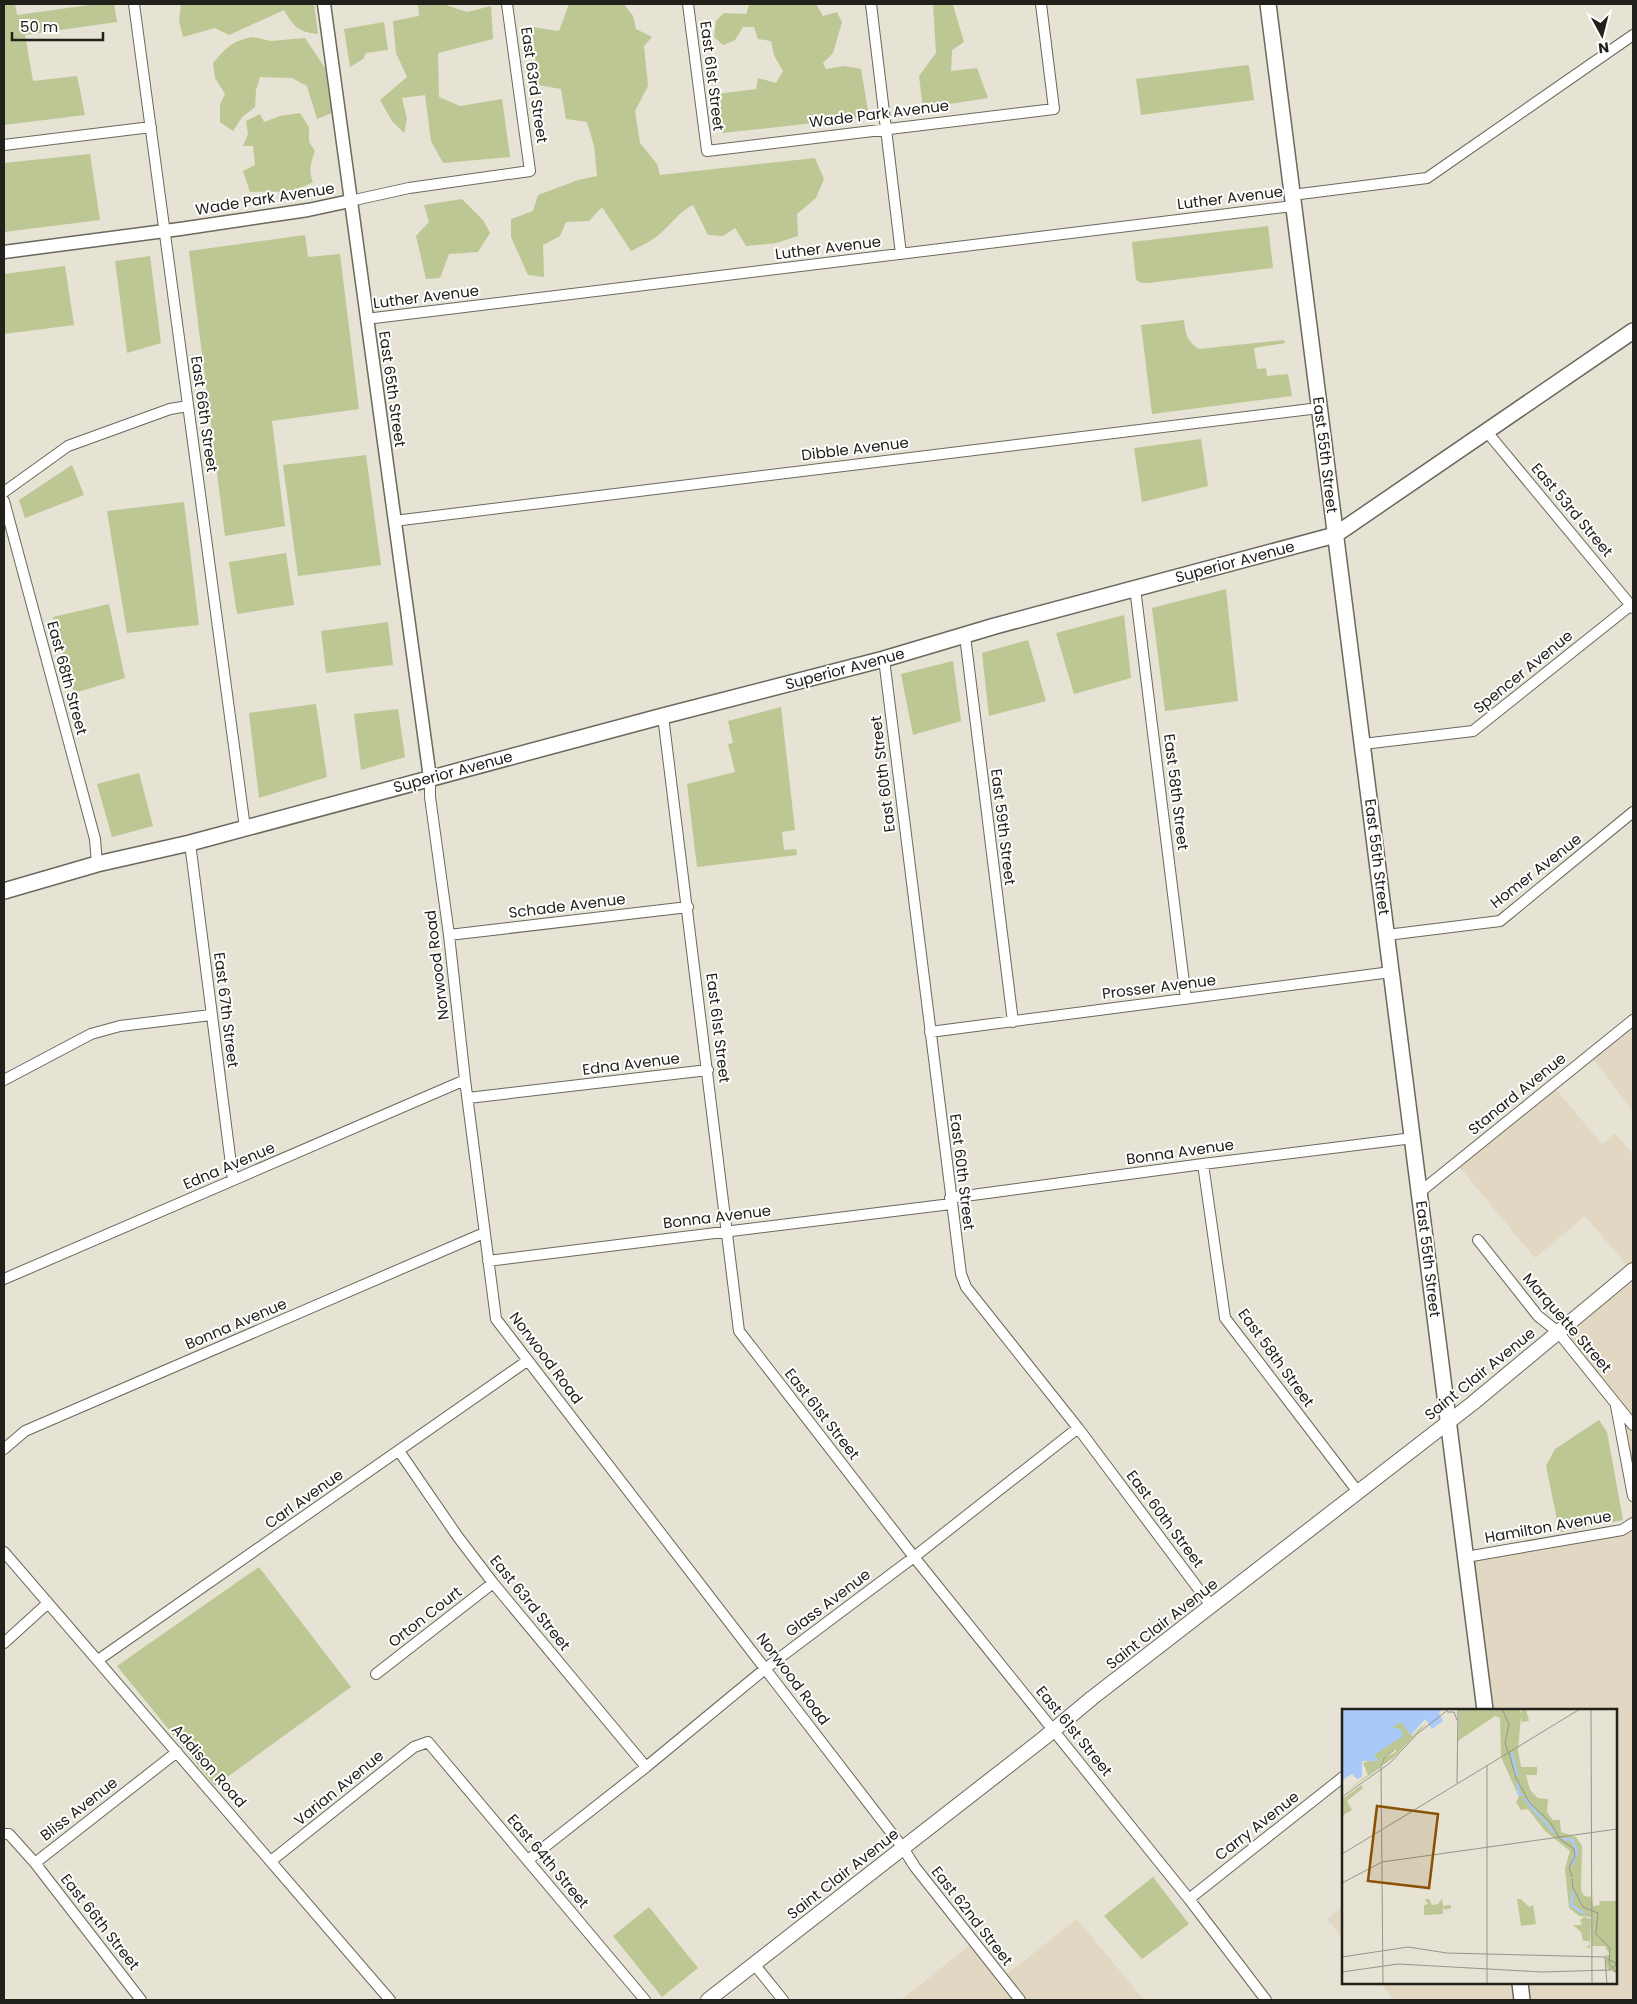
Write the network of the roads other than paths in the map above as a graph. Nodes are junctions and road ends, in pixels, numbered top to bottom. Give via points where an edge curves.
1 (134, 4) edge
2 (324, 4) edge
3 (507, 4) edge
4 (688, 4) edge
5 (871, 4) edge
6 (1041, 4) edge
7 (1268, 4) edge
8 (1633, 35) edge
9 (151, 127) junction
10 (886, 130) junction
11 (4, 145) edge
12 (706, 152) joint
13 (530, 171) joint
14 (1292, 200) junction
15 (350, 201) junction
16 (165, 231) junction
17 (4, 252) edge
18 (901, 254) junction
19 (366, 319) junction
20 (1631, 337) edge
21 (188, 406) junction
22 (1320, 408) junction
23 (1487, 432) junction
24 (4, 492) edge
25 (4, 501) edge
26 (394, 521) junction
27 (1335, 535) junction
28 (1135, 588) junction
29 (1632, 606) edge
30 (965, 636) junction
31 (884, 660) junction
32 (663, 716) junction
33 (1363, 744) junction
34 (430, 778) junction
35 (1633, 812) edge
36 (245, 828) junction
37 (190, 843) junction
38 (97, 864) junction
39 (4, 891) edge
40 (688, 907) junction
41 (449, 935) junction
42 (1387, 935) junction
43 (1391, 972) junction
44 (1186, 999) junction
45 (211, 1015) junction
46 (1633, 1020) edge
47 (1013, 1022) junction
48 (930, 1032) junction
49 (708, 1070) junction
50 (4, 1080) edge
51 (465, 1080) junction
52 (468, 1098) junction
53 (1413, 1138) junction
54 (1203, 1164) junction
55 (234, 1180) junction
56 (1420, 1192) junction
57 (950, 1201) junction
58 (727, 1231) junction
59 (484, 1233) junction
60 (1478, 1240) dead end
61 (488, 1261) junction
62 (1633, 1270) edge
63 (4, 1279) edge
64 (1558, 1332) junction
65 (528, 1361) junction
66 (1616, 1404) junction
67 (1449, 1422) junction
68 (1633, 1425) edge
69 (1078, 1428) junction
70 (4, 1449) edge
71 (399, 1451) junction
72 (1358, 1492) junction
73 (1633, 1496) edge
74 (1633, 1523) edge
75 (4, 1552) edge
76 (914, 1556) junction
77 (1466, 1556) junction
78 (493, 1583) junction
79 (48, 1602) junction
80 (1212, 1607) junction
81 (4, 1643) edge
82 (98, 1660) junction
83 (766, 1668) junction
84 (376, 1674) dead end
85 (1486, 1709) edge
86 (1053, 1730) junction
87 (428, 1742) joint
88 (177, 1752) junction
89 (646, 1767) junction
90 (1342, 1779) edge
91 (4, 1834) edge
92 (903, 1848) junction
93 (528, 1860) junction
94 (271, 1861) junction
95 (35, 1863) junction
96 (1190, 1899) junction
97 (754, 1964) junction
98 (1520, 1984) edge
99 (141, 2000) edge
100 (390, 2000) edge
101 (644, 2000) edge
102 (708, 2000) edge
103 (783, 2000) edge
104 (1020, 2000) edge
105 (1266, 2000) edge
106 (1522, 2000) edge

1 - 9 street, East 66th Street
2 - 15 street, East 65th Street
3 - 13 street, East 63rd Street
4 - 12 street, East 61st Street
5 - 10 street
6 - 10 street, Wade Park Avenue via 1054,109
7 - 14 main road, East 55th Street
8 - 14 street, Luther Avenue via 1427,178
9 - 11 street
9 - 16 street, East 66th Street
10 - 12 street, Wade Park Avenue
10 - 18 street
13 - 15 street, Wade Park Avenue via 409,188
14 - 18 street, Luther Avenue
14 - 22 main road, East 55th Street
15 - 16 street, Wade Park Avenue
15 - 19 street, East 65th Street
16 - 17 street, Wade Park Avenue
16 - 21 street, East 66th Street
18 - 19 street, Luther Avenue
19 - 26 street, East 65th Street
20 - 23 main road, Superior Avenue
21 - 24 street via 170,409 68,446
21 - 36 street, East 66th Street
22 - 26 street, Dibble Avenue
22 - 27 main road, East 55th Street
23 - 27 main road, Superior Avenue
23 - 29 street, East 53rd Street
25 - 38 street, East 68th Street via 95,839
26 - 34 street, East 65th Street
27 - 28 main road, Superior Avenue
27 - 33 main road, East 55th Street
28 - 30 main road, Superior Avenue
28 - 44 street, East 58th Street
29 - 33 street, Spencer Avenue via 1473,731
30 - 31 main road, Superior Avenue
30 - 47 street, East 59th Street
31 - 32 main road, Superior Avenue
31 - 48 street, East 60th Street
32 - 34 main road, Superior Avenue
32 - 40 street, East 61st Street
33 - 42 main road, East 55th Street
34 - 36 main road, Superior Avenue
34 - 41 street, Norwood Road
35 - 42 street, Homer Avenue via 1500,921
36 - 37 main road, Superior Avenue
37 - 38 main road, Superior Avenue
37 - 45 street, East 67th Street
38 - 39 main road, Superior Avenue
40 - 41 street, Schade Avenue
40 - 49 street, East 61st Street
41 - 51 street, Norwood Road
42 - 43 main road, East 55th Street
43 - 44 street, Prosser Avenue
43 - 53 main road, East 55th Street
44 - 47 street, Prosser Avenue
45 - 50 street via 120,1026 91,1034
45 - 55 street, East 67th Street
46 - 56 street, Stanard Avenue
47 - 48 street, Prosser Avenue
48 - 57 street, East 60th Street
49 - 52 street, Edna Avenue
49 - 58 street, East 61st Street
51 - 52 street, Norwood Road
51 - 55 street, Edna Avenue
52 - 59 street, Norwood Road
53 - 54 street, Bonna Avenue
53 - 56 main road, East 55th Street
54 - 57 street, Bonna Avenue
54 - 72 street, East 58th Street via 1225,1318
55 - 63 street, Edna Avenue
56 - 67 main road, East 55th Street
57 - 58 street, Bonna Avenue
57 - 69 street, East 60th Street via 961,1274 966,1287
58 - 61 street, Bonna Avenue
58 - 76 street, East 61st Street via 739,1331
59 - 61 street, Norwood Road
59 - 70 street, Bonna Avenue via 26,1431
60 - 64 street, Marquette Street via 1538,1316
61 - 65 street, Norwood Road via 496,1319
62 - 64 main road, Saint Clair Avenue
64 - 66 street, Marquette Street
64 - 67 main road, Saint Clair Avenue
65 - 71 street, Carl Avenue
65 - 83 street, Norwood Road
66 - 68 street, Marquette Street
66 - 73 street
67 - 72 main road, Saint Clair Avenue
67 - 77 main road, East 55th Street
69 - 76 street, Glass Avenue
69 - 80 street, East 60th Street
71 - 78 street, East 63rd Street
71 - 82 street, Carl Avenue
72 - 80 main road, Saint Clair Avenue
74 - 77 street, Hamilton Avenue via 1622,1530
75 - 79 street, Addison Road
76 - 83 street, Glass Avenue
76 - 86 street, East 61st Street
77 - 85 main road, East 55th Street
78 - 84 street, Orton Court
78 - 89 street, East 63rd Street
79 - 81 street
79 - 82 street, Addison Road
80 - 86 main road, Saint Clair Avenue
82 - 88 street, Addison Road
83 - 89 street, Glass Avenue
83 - 92 street, Norwood Road
86 - 92 main road, Saint Clair Avenue
86 - 96 street, East 61st Street
87 - 93 street, East 64th Street
87 - 94 street, Varian Avenue via 414,1747
88 - 94 street, Addison Road
88 - 95 street, Bliss Avenue
89 - 93 street, Glass Avenue
90 - 96 street, Carry Avenue
91 - 95 street, Bliss Avenue via 9,1834
92 - 97 main road, Saint Clair Avenue
92 - 104 street, East 62nd Street
93 - 101 street, East 64th Street
94 - 100 street, Addison Road
95 - 99 street, East 66th Street
96 - 105 street, East 61st Street
97 - 102 main road, Saint Clair Avenue
97 - 103 street
98 - 106 main road

